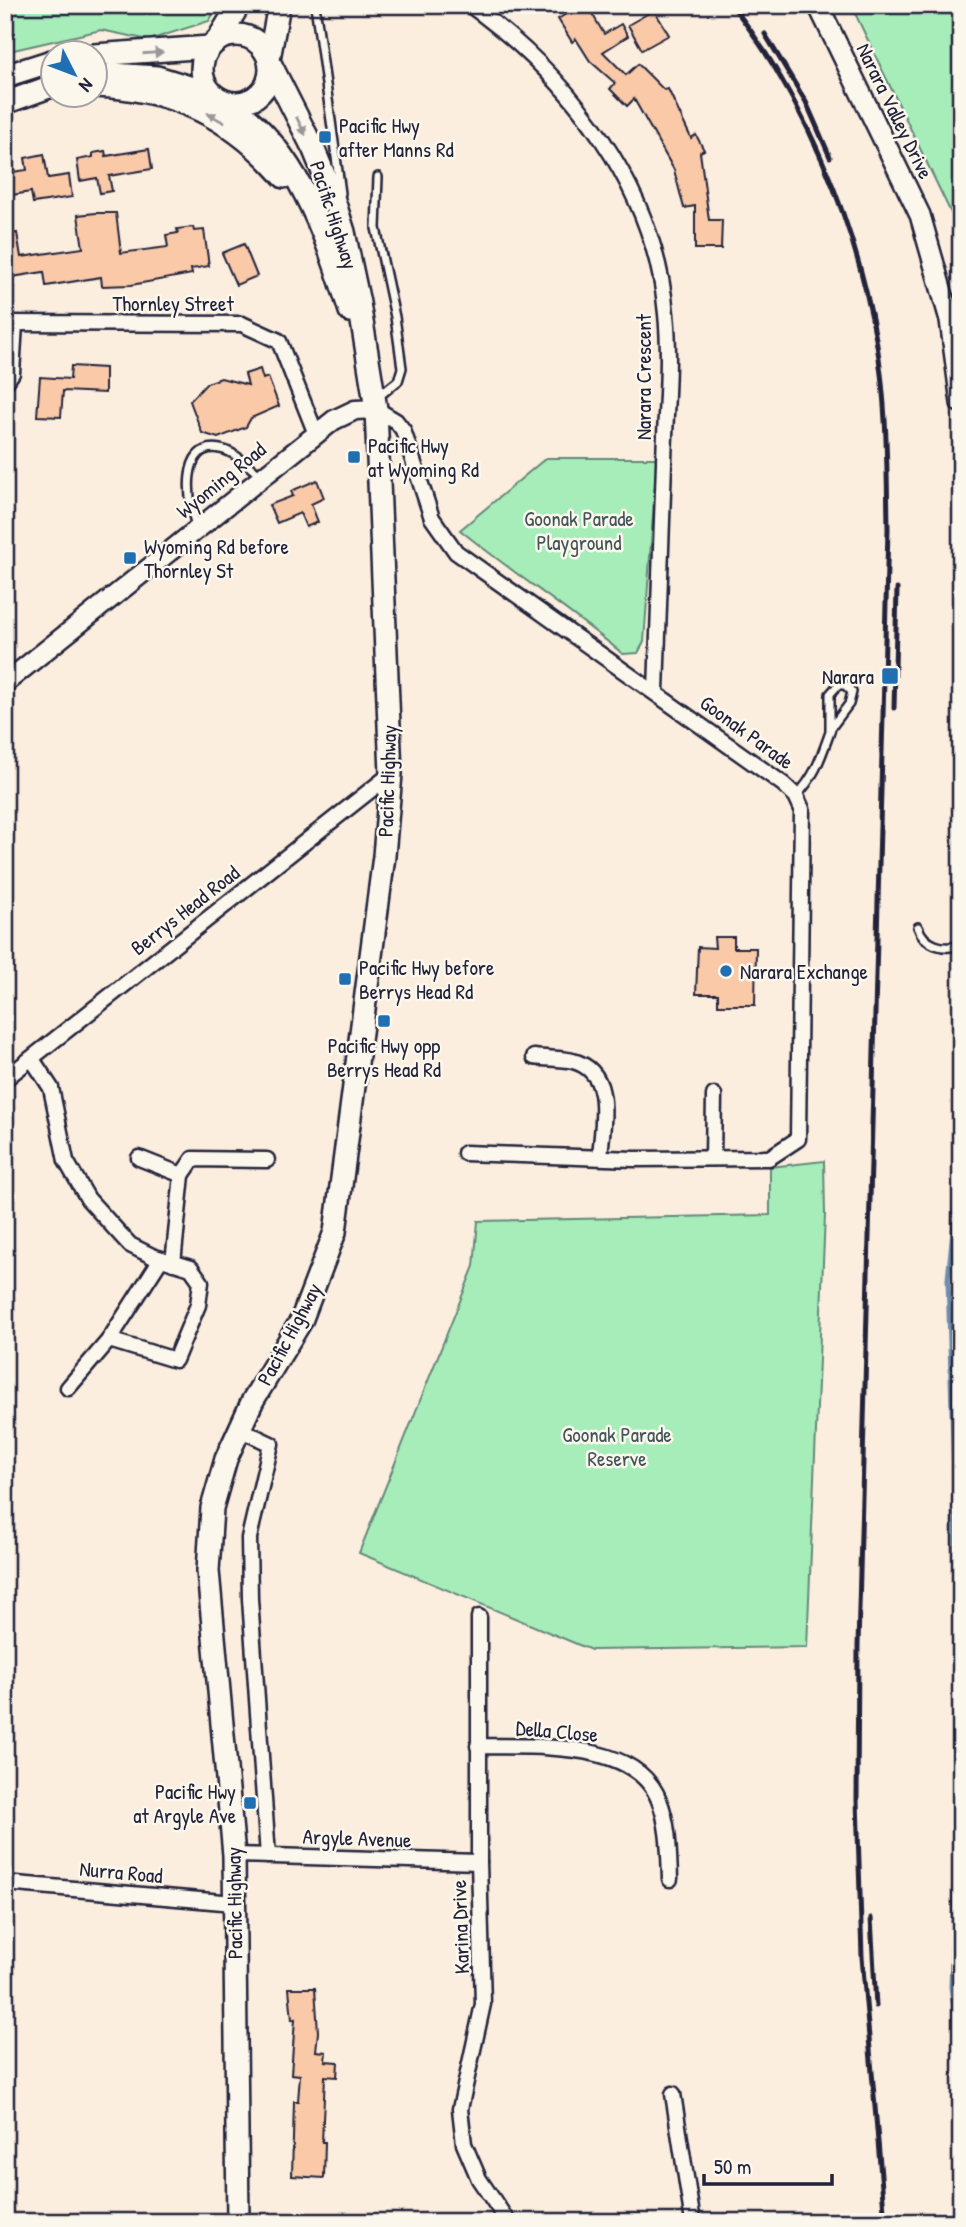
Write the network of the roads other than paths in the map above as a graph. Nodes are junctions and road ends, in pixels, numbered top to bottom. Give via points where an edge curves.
1 (239, 5) edge
2 (279, 5) edge
3 (315, 5) edge
4 (470, 5) edge
5 (818, 5) edge
6 (214, 44) junction
7 (108, 54) edge
8 (270, 62) junction
9 (38, 65) edge
10 (5, 76) edge
11 (108, 76) edge
12 (108, 88) edge
13 (38, 91) edge
14 (217, 97) junction
15 (5, 103) edge
16 (378, 177) dead end
17 (314, 218) junction
18 (344, 232) junction
19 (10, 323) edge
20 (370, 373) junction
21 (5, 383) edge
22 (961, 402) edge
23 (375, 404) junction
24 (316, 433) junction
25 (262, 477) junction
26 (197, 528) junction
27 (5, 683) edge
28 (656, 691) junction
29 (830, 732) junction
30 (391, 774) junction
31 (796, 796) junction
32 (918, 927) dead end
33 (961, 945) edge
34 (534, 1057) dead end
35 (32, 1059) junction
36 (5, 1079) edge
37 (714, 1095) dead end
38 (465, 1153) dead end
39 (600, 1157) junction
40 (139, 1158) dead end
41 (713, 1158) junction
42 (267, 1160) dead end
43 (182, 1175) junction
44 (167, 1261) junction
45 (109, 1340) junction
46 (68, 1388) dead end
47 (239, 1429) junction
48 (479, 1617) dead end
49 (478, 1746) junction
50 (234, 1855) junction
51 (268, 1856) junction
52 (479, 1862) junction
53 (670, 1880) dead end
54 (5, 1883) edge
55 (234, 1903) junction
56 (673, 2094) dead end
57 (238, 2222) edge
58 (508, 2222) edge
59 (693, 2222) edge

1 - 6 main road
2 - 8 main road
3 - 18 lane
4 - 28 street, Narara Crescent via 582,110 608,145 649,235 666,314
5 - 22 main road, Narara Valley Drive via 920,215 950,320
7 -> 6 main road
6 - 8 main road via 232,35 247,37 261,45
6 - 14 main road via 202,71
8 - 14 main road via 269,81 253,99 238,104
8 -> 18 main road, Pacific Highway via 314,150
9 - 10 main road
11 - 14 main road, Pacific Highway via 141,75 186,84
17 -> 12 main road via 274,165 231,126 196,106 161,94
13 - 15 main road
14 - 17 main road, Pacific Highway via 272,140
16 - 23 lane, Pacific Highway via 376,228 402,368 398,381
17 - 20 main road, Pacific Highway
18 - 20 main road, Pacific Highway
19 - 21 street via 12,373
19 - 24 street, Thornley Street via 242,324 279,341
20 - 23 main road, Pacific Highway
23 - 24 street, Wyoming Road via 347,412
23 - 28 street, Goonak Parade via 403,430 432,519 456,552
23 - 30 main road, Pacific Highway
24 - 25 street, Wyoming Road
25 - 26 street, Wyoming Road
25 - 26 lane via 234,455 207,449 195,459 187,498
26 - 27 street, Wyoming Road
28 - 31 street, Goonak Parade
29 - 29 lane via 830,694 838,685 845,685 852,700
29 - 31 lane via 814,775
30 - 35 street, Berrys Head Road
30 - 47 main road, Pacific Highway via 335,1232 301,1321
31 - 41 street, Goonak Parade via 803,817 798,1139 769,1158
32 - 33 lane via 936,946
34 - 39 street via 572,1061 596,1077 603,1094
35 - 36 street, Berrys Head Road
35 - 44 street via 51,1088 66,1161 79,1185 119,1235 141,1252
37 - 41 street
38 - 39 street, Goonak Parade
39 - 41 street, Goonak Parade
40 - 43 street
42 - 43 street via 193,1159
43 - 44 street
44 - 45 street
44 - 45 street via 195,1271 202,1289 175,1360
45 - 46 street
47 - 50 main road, Pacific Highway via 212,1508 208,1571
47 - 51 street via 271,1444 249,1538
48 - 49 street, Karina Drive
49 - 52 street, Karina Drive
49 - 53 street, Della Close via 595,1752 628,1765 659,1798
50 - 51 street, Argyle Avenue
50 - 55 main road, Pacific Highway
51 - 52 street, Argyle Avenue
52 - 58 street, Karina Drive via 483,2004 460,2109 464,2144 479,2179
54 - 55 street, Nurra Road
55 - 57 main road, Pacific Highway
56 - 59 street

